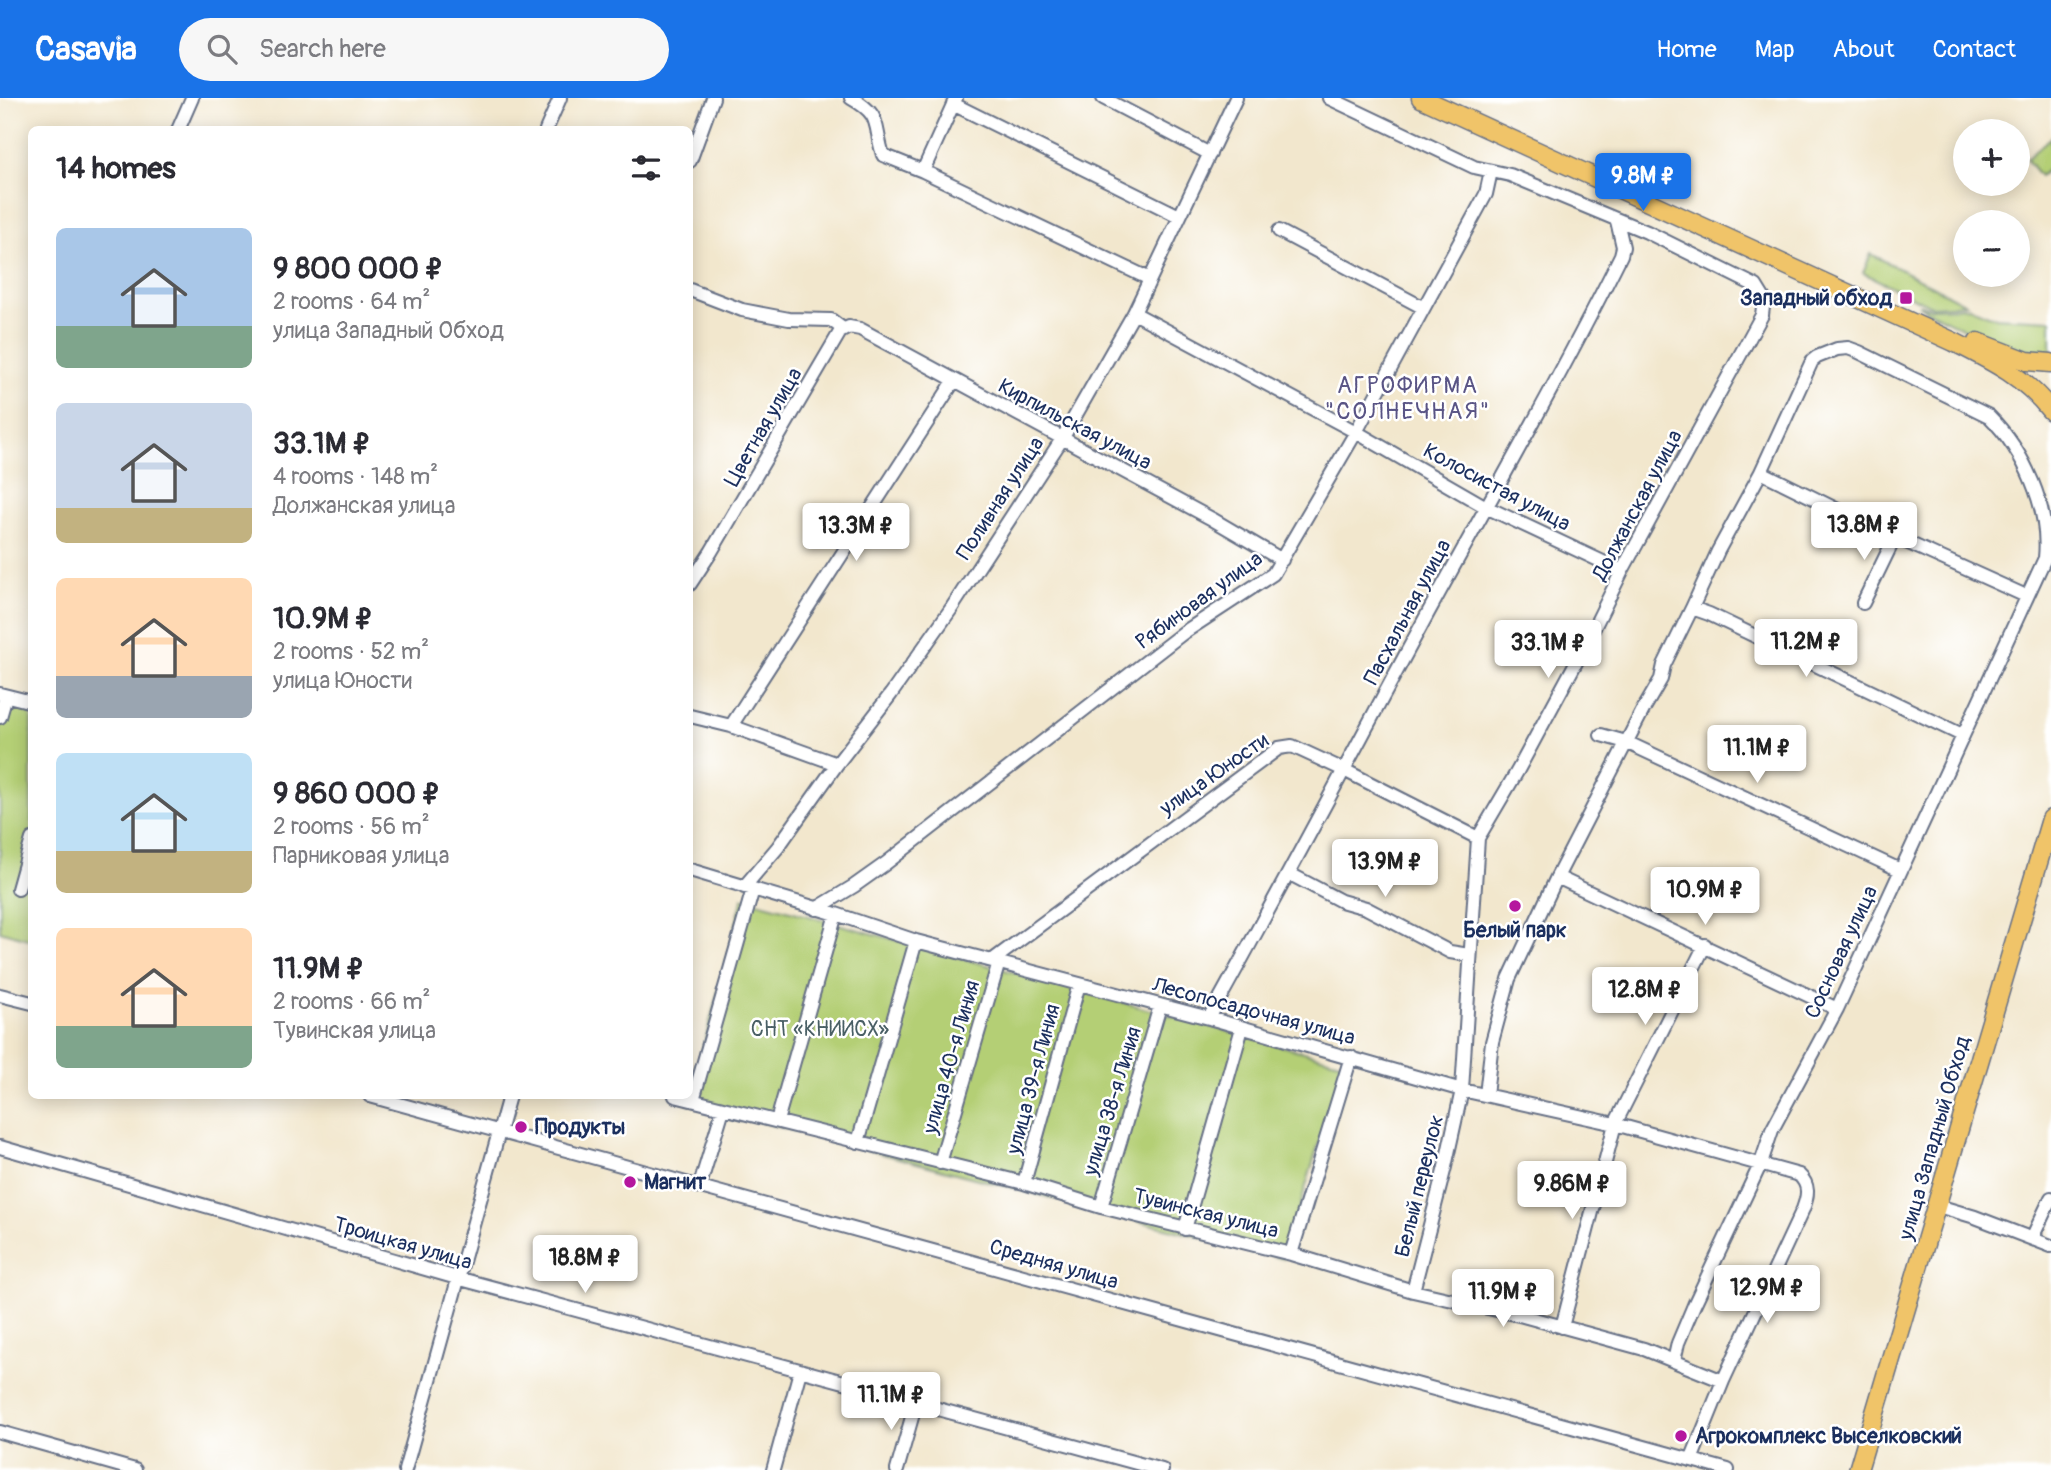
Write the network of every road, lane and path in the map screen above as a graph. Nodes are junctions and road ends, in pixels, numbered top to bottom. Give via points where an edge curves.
1 (192, 98) edge
2 (560, 98) edge
3 (713, 98) edge
4 (852, 98) edge
5 (1103, 98) edge
6 (1236, 98) edge
7 (1329, 98) edge
8 (1421, 98) edge
9 (1438, 98) edge
10 (954, 101) edge
11 (180, 126) edge
12 (547, 126) edge
13 (693, 153) edge
14 (1209, 154) junction
15 (923, 171) junction
16 (1491, 171) junction
17 (1179, 216) junction
18 (1617, 221) junction
19 (1279, 231) dead end
20 (1150, 279) junction
21 (693, 291) edge
22 (1422, 307) junction
23 (1134, 313) junction
24 (846, 328) junction
25 (2051, 363) edge
26 (954, 381) junction
27 (2051, 411) edge
28 (1356, 432) junction
29 (1062, 439) junction
30 (1761, 472) junction
31 (1486, 507) junction
32 (1895, 537) junction
33 (1282, 559) junction
34 (1622, 571) junction
35 (693, 579) edge
36 (2026, 596) junction
37 (1863, 603) dead end
38 (1692, 608) junction
39 (3, 695) edge
40 (28, 701) edge
41 (0, 717) edge
42 (693, 717) edge
43 (731, 726) junction
44 (1962, 735) junction
45 (1601, 736) dead end
46 (1626, 742) junction
47 (836, 764) junction
48 (1344, 770) junction
49 (2051, 818) edge
50 (1478, 838) junction
51 (2051, 847) edge
52 (28, 853) edge
53 (1900, 870) junction
54 (693, 871) edge
55 (1290, 874) junction
56 (1557, 877) junction
57 (749, 888) junction
58 (18, 889) dead end
59 (816, 909) junction
60 (836, 914) junction
61 (916, 941) junction
62 (1704, 945) junction
63 (1469, 955) junction
64 (996, 961) junction
65 (1079, 984) junction
66 (0, 995) edge
67 (28, 1002) edge
68 (1160, 1006) junction
69 (1837, 1009) junction
70 (1209, 1018) junction
71 (1242, 1028) junction
72 (1351, 1057) junction
73 (1462, 1090) junction
74 (1486, 1095) junction
75 (381, 1099) edge
76 (508, 1099) edge
77 (688, 1099) edge
78 (693, 1100) junction
79 (723, 1109) junction
80 (777, 1121) junction
81 (1615, 1124) junction
82 (498, 1130) junction
83 (858, 1142) junction
84 (0, 1147) edge
85 (940, 1163) junction
86 (1762, 1163) junction
87 (1024, 1184) junction
88 (700, 1185) junction
89 (2051, 1198) edge
90 (1101, 1207) junction
91 (1942, 1207) junction
92 (1185, 1229) junction
93 (2032, 1238) junction
94 (2051, 1246) edge
95 (1291, 1254) junction
96 (457, 1278) junction
97 (1413, 1290) junction
98 (1563, 1327) junction
99 (1674, 1361) junction
100 (800, 1371) junction
101 (1723, 1381) junction
102 (916, 1403) junction
103 (0, 1432) edge
104 (1691, 1460) junction
105 (135, 1470) edge
106 (405, 1470) edge
107 (773, 1470) edge
108 (897, 1470) edge
109 (1163, 1470) edge
110 (1728, 1470) edge
111 (1858, 1470) edge
112 (1868, 1470) edge

1 - 11 street
2 - 12 street
3 - 13 street
4 - 15 street via 874,116 883,155
5 - 14 street
6 - 14 street, Поливная улица
7 - 16 street
8 - 27 highway via 1954,342 2015,374
9 - 25 highway via 1925,320 2018,358
10 - 15 street
10 - 17 street
14 - 17 street, Поливная улица
15 - 20 street
16 - 18 street
16 - 22 street, Рябиновая улица via 1486,194
17 - 20 street, Поливная улица
18 - 31 street, Пасхальная улица via 1621,255
18 - 34 street, Должанская улица via 1756,286 1764,299 1762,315
19 - 22 street
20 - 23 street, Поливная улица
21 - 24 street, Кирпильская улица via 741,310 789,319 831,320
22 - 28 street, Рябиновая улица
23 - 28 street, Колосистая улица
23 - 29 street, Поливная улица
24 - 26 street, Кирпильская улица via 860,329
24 - 35 street, Цветная улица
26 - 29 street, Кирпильская улица
26 - 43 street
28 - 31 street, Колосистая улица
28 - 33 street, Рябиновая улица
29 - 33 street, Кирпильская улица
29 - 47 street, Поливная улица via 951,609
30 - 32 street
30 - 36 street, Сосновая улица via 1802,377 1817,357 1837,349 1848,348 1968,403 2000,427 2035,490 2046,533 2045,558
30 - 38 street
31 - 34 street, Колосистая улица
31 - 48 street, Пасхальная улица
32 - 36 street
32 - 37 street
33 - 59 street, Рябиновая улица via 1272,574 1183,634 875,872
34 - 50 street, Должанская улица
36 - 44 street, Сосновая улица
38 - 44 street
38 - 46 street via 1661,680
39 - 40 street
39 - 41 street
42 - 43 street
43 - 47 street
44 - 53 street, Сосновая улица
45 - 46 street
46 - 53 street
46 - 56 street
47 - 57 street, Поливная улица
48 - 50 street, улица Юности
48 - 55 street, Пасхальная улица
48 - 64 street, улица Юности via 1292,746 1279,748
49 - 91 highway, улица Западный Обход
50 - 63 street, Должанская улица
51 - 91 highway, улица Западный Обход
52 - 58 street
53 - 69 street, Сосновая улица
54 - 57 street, Лесопосадочная улица
55 - 63 street via 1450,952
55 - 70 street, Пасхальная улица
56 - 62 street
56 - 74 street via 1509,979 1492,1042
57 - 59 street, Лесопосадочная улица
57 - 78 street
59 - 60 street, Лесопосадочная улица
60 - 61 street, Лесопосадочная улица
60 - 80 street
61 - 64 street, Лесопосадочная улица
61 - 83 street
62 - 69 street
62 - 81 street
63 - 73 street, Должанская улица
64 - 65 street, Лесопосадочная улица
64 - 85 street, улица 40-я Линия
65 - 68 street, Лесопосадочная улица
65 - 87 street, улица 39-я Линия
66 - 67 street
68 - 70 street, Лесопосадочная улица
68 - 90 street, улица 38-я Линия
69 - 86 street, Сосновая улица via 1772,1130
70 - 71 street, Лесопосадочная улица
71 - 72 street, Лесопосадочная улица
71 - 92 street
72 - 73 street, Лесопосадочная улица
72 - 95 street
73 - 74 street, Лесопосадочная улица
73 - 97 street, Белый переулок
74 - 81 street, Лесопосадочная улица
75 - 82 street, Средняя улица
76 - 82 street
77 - 78 street, Тувинская улица
78 - 79 street, Тувинская улица
79 - 80 street, Тувинская улица
79 - 88 street
80 - 83 street, Тувинская улица
81 - 86 street, Лесопосадочная улица
81 - 98 street
82 - 88 street, Средняя улица
82 - 96 street
83 - 85 street, Тувинская улица
84 - 96 street, Троицкая улица
85 - 87 street, Тувинская улица
86 - 99 street, Сосновая улица via 1694,1305
86 - 101 street, Лесопосадочная улица via 1799,1175 1807,1184 1807,1198
87 - 90 street, Тувинская улица
88 - 104 street, Средняя улица
89 - 93 street
90 - 92 street, Тувинская улица
91 - 93 street
91 - 111 highway, улица Западный Обход
91 - 112 highway, улица Западный Обход
92 - 95 street, Тувинская улица
93 - 94 street
95 - 97 street, Тувинская улица
96 - 100 street, Троицкая улица
96 - 106 street
97 - 98 street, Тувинская улица
98 - 99 street, Тувинская улица
99 - 101 street, Тувинская улица
100 - 102 street, Троицкая улица
100 - 107 street
101 - 104 street
102 - 108 street
102 - 109 street, Троицкая улица
103 - 105 street
104 - 110 street, Средняя улица

